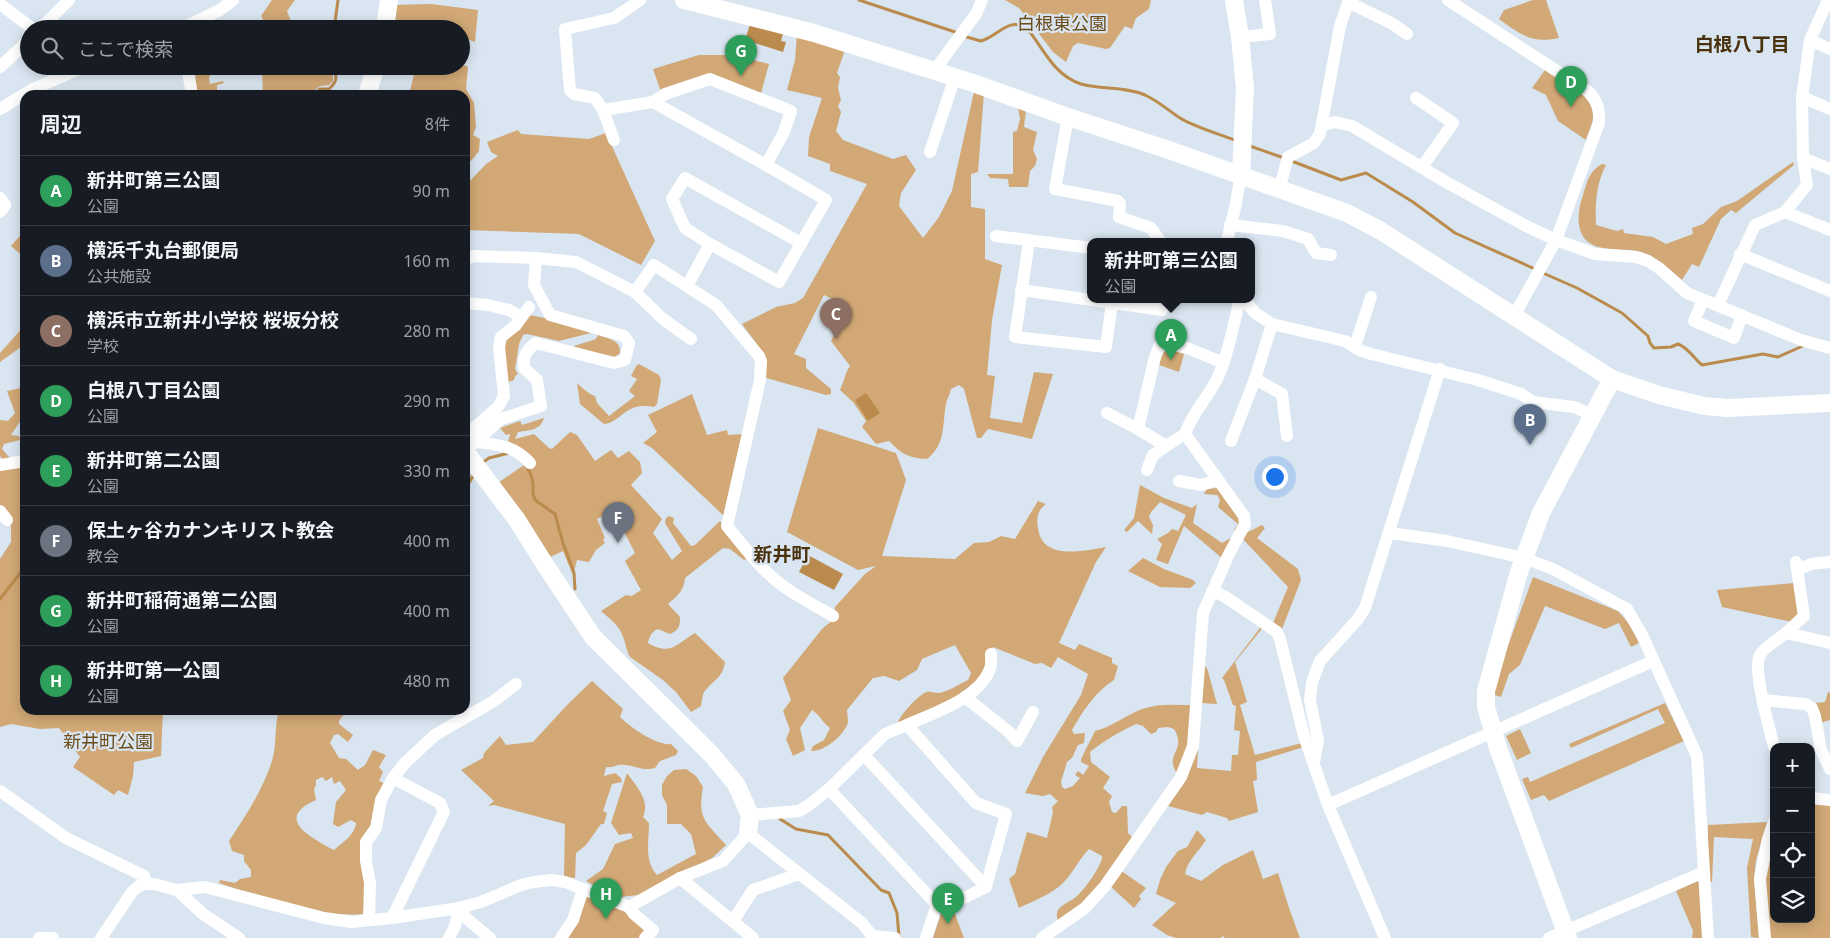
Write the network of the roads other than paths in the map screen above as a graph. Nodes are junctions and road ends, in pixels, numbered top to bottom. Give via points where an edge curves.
1 (69, 0) edge
2 (233, 0) edge
3 (389, 0) edge
4 (640, 0) edge
5 (684, 0) edge
6 (982, 0) edge
7 (1234, 0) edge
8 (1265, 0) edge
9 (1448, 0) edge
10 (1828, 0) edge
11 (1349, 1) edge
12 (0, 4) edge
13 (21, 20) edge
14 (49, 20) edge
15 (199, 20) edge
16 (386, 20) edge
17 (1407, 34) dead end
18 (1240, 36) junction
19 (1810, 40) junction
20 (20, 48) edge
21 (1830, 49) edge
22 (0, 67) edge
23 (934, 71) junction
24 (66, 75) edge
25 (189, 75) edge
26 (373, 75) edge
27 (955, 77) junction
28 (32, 90) edge
29 (191, 90) edge
30 (369, 90) edge
31 (20, 97) edge
32 (1802, 97) junction
33 (1416, 98) dead end
34 (653, 102) junction
35 (0, 109) edge
36 (1830, 109) edge
37 (604, 110) junction
38 (1068, 117) junction
39 (1323, 125) junction
40 (614, 140) dead end
41 (930, 152) dead end
42 (1803, 158) junction
43 (766, 165) junction
44 (1422, 166) junction
45 (1830, 169) edge
46 (1241, 175) junction
47 (1279, 190) junction
48 (0, 198) edge
49 (0, 212) edge
50 (1785, 212) junction
51 (1230, 225) junction
52 (1830, 230) edge
53 (996, 236) dead end
54 (1158, 238) edge
55 (1228, 238) edge
56 (1556, 240) junction
57 (1029, 241) junction
58 (801, 243) junction
59 (710, 244) junction
60 (1087, 248) edge
61 (1740, 254) junction
62 (1331, 255) dead end
63 (470, 257) edge
64 (536, 258) junction
65 (687, 286) junction
66 (1021, 290) junction
67 (1830, 290) edge
68 (635, 292) junction
69 (1370, 297) dead end
70 (1087, 299) edge
71 (1703, 300) junction
72 (470, 303) edge
73 (1112, 303) edge
74 (1118, 303) edge
75 (1163, 303) edge
76 (1239, 303) edge
77 (1247, 303) edge
78 (1718, 305) junction
79 (1514, 316) junction
80 (1742, 316) junction
81 (1272, 324) junction
82 (691, 339) dead end
83 (1354, 346) junction
84 (1830, 348) edge
85 (1224, 364) junction
86 (1440, 370) junction
87 (1255, 379) junction
88 (1612, 379) junction
89 (1830, 403) edge
90 (1106, 413) dead end
91 (1592, 415) junction
92 (1138, 429) junction
93 (1185, 434) junction
94 (1287, 436) dead end
95 (1231, 441) dead end
96 (470, 442) edge
97 (470, 443) edge
98 (470, 445) edge
99 (1166, 446) junction
100 (470, 448) edge
101 (20, 462) edge
102 (530, 463) dead end
103 (0, 465) edge
104 (1147, 470) dead end
105 (1218, 480) junction
106 (1180, 481) dead end
107 (0, 512) edge
108 (0, 520) edge
109 (1390, 533) junction
110 (1524, 558) junction
111 (1830, 562) edge
112 (1212, 591) junction
113 (833, 616) dead end
114 (1786, 633) junction
115 (1830, 643) edge
116 (991, 654) dead end
117 (1653, 661) junction
118 (516, 684) dead end
119 (965, 697) junction
120 (1763, 700) junction
121 (1033, 712) dead end
122 (470, 714) edge
123 (469, 715) edge
124 (907, 725) junction
125 (1493, 732) junction
126 (1773, 743) edge
127 (864, 755) junction
128 (1314, 762) junction
129 (1830, 770) edge
130 (393, 778) junction
131 (829, 789) junction
132 (0, 791) edge
133 (1815, 798) edge
134 (1830, 800) edge
135 (1328, 805) junction
136 (749, 824) junction
137 (1770, 833) edge
138 (1704, 872) junction
139 (799, 874) junction
140 (680, 878) junction
141 (146, 884) junction
142 (986, 887) junction
143 (583, 889) junction
144 (177, 890) junction
145 (937, 905) junction
146 (629, 907) junction
147 (459, 908) junction
148 (392, 918) junction
149 (369, 920) junction
150 (733, 921) junction
151 (649, 934) edge
152 (1567, 934) edge
153 (873, 937) edge
154 (39, 938) edge
155 (53, 938) edge
156 (101, 938) edge
157 (239, 938) edge
158 (449, 938) edge
159 (490, 938) edge
160 (562, 938) edge
161 (663, 938) edge
162 (753, 938) edge
163 (894, 938) edge
164 (926, 938) edge
165 (1042, 938) edge
166 (1385, 938) edge
167 (1549, 938) edge
168 (1708, 938) edge
169 (1765, 938) edge

1 - 14 street
2 - 15 street
3 - 16 street
4 - 37 street via 614,18 565,29 570,90 574,94 595,98
5 - 23 street via 814,33
6 - 23 street via 976,14
7 - 18 street
8 - 18 street via 1270,34
9 - 56 street via 1594,97 1599,123
10 - 19 street
11 - 17 street
11 - 39 street via 1340,26
12 - 13 street
18 - 46 street via 1245,88
19 - 21 street
19 - 32 street
20 - 22 street
23 - 27 street
24 - 28 street
25 - 29 street
26 - 30 street
27 - 38 street
27 - 41 street
31 - 35 street
32 - 36 street
32 - 42 street
33 - 44 street via 1453,123
34 - 37 street
34 - 43 street
34 - 43 street via 665,94 710,79 791,111
37 - 40 street
38 - 46 street
38 - 54 street via 1055,189 1118,201 1119,217 1151,228
39 - 44 street via 1336,122 1352,126
39 - 47 street via 1314,143 1288,157
42 - 45 street
42 - 50 street via 1807,185
43 - 58 street via 826,200
44 - 56 street
46 - 47 street
46 - 51 street
47 - 79 street via 1363,220
48 - 49 street via 5,205
50 - 52 street
50 - 61 street via 1755,224
51 - 55 street
51 - 62 street via 1282,231 1308,239 1316,254
53 - 57 street
56 - 71 street via 1595,254 1648,261 1687,293
56 - 79 street
57 - 60 street
57 - 66 street
58 - 59 street via 779,282
58 - 59 street via 685,178 672,199 684,228
59 - 65 street
61 - 67 street
61 - 78 street
63 - 64 street
64 - 68 street via 576,262
64 - 97 street via 534,284 550,315 624,336 629,343 625,360 614,363 536,343 527,349 523,360 524,368 537,380 541,406 501,419
65 - 68 street via 654,265
65 - 113 street via 716,305 761,361 760,380 727,526 783,586
66 - 70 street
66 - 73 street via 1015,337 1106,347
68 - 82 street via 663,319
69 - 83 street
71 - 78 street
71 - 80 street via 1694,321 1734,338
72 - 96 street via 525,312 516,325 501,337 504,396
74 - 75 street via 1162,310
76 - 85 street
77 - 81 street via 1255,313
78 - 80 street
79 - 88 street
80 - 84 street
81 - 83 street
81 - 87 street
83 - 86 street via 1371,354
85 - 92 street via 1187,348 1161,342
85 - 93 street via 1189,421
86 - 91 street via 1521,394 1534,402 1574,407
86 - 109 street
87 - 94 street via 1282,394
87 - 95 street
88 - 89 street via 1704,406 1727,408
88 - 91 street
90 - 92 street
91 - 110 street via 1542,513
92 - 99 street
93 - 99 street
93 - 105 street
98 - 102 street via 503,446 520,452
99 - 104 street via 1153,454
100 - 136 street via 593,637 725,769 736,784
101 - 103 street
105 - 106 street via 1201,485
105 - 112 street via 1244,516 1245,524
107 - 108 street via 7,520
109 - 110 street via 1447,541
109 - 128 street via 1365,608 1320,661 1312,682 1310,700 1318,740
110 - 117 street via 1553,569 1626,609
110 - 125 street via 1486,690 1486,708
111 - 114 street via 1796,566 1804,616
112 - 128 street via 1277,632 1304,736
112 - 165 street via 1203,613 1193,746 1182,777 1105,886 1085,908
114 - 115 street
114 - 120 street via 1760,654 1757,663
116 - 119 street via 991,668 985,679
117 - 125 street
117 - 138 street via 1697,756
118 - 122 street
119 - 121 street via 1017,741
119 - 124 street
120 - 126 street
120 - 129 street via 1805,704 1812,708 1821,750
123 - 130 street via 435,735
124 - 127 street via 885,734
124 - 142 street via 976,803 1006,814
125 - 135 street
125 - 152 street
127 - 131 street
127 - 142 street
128 - 135 street
130 - 148 street via 440,803 444,812
130 - 149 street via 381,800 376,828 366,842
131 - 136 street via 799,811
131 - 145 street
132 - 141 street via 66,838 144,876
133 - 134 street
135 - 166 street
136 - 139 street
136 - 140 street via 723,861
137 - 169 street via 1760,879
138 - 152 street
138 - 168 street
139 - 150 street via 753,890
139 - 153 street via 862,923
140 - 146 street
140 - 150 street
141 - 144 street
141 - 156 street via 132,892
142 - 145 street
143 - 146 street
143 - 147 street via 565,882 534,882
143 - 160 street
144 - 149 street via 205,887 324,918 351,922
144 - 157 street via 203,914
145 - 164 street
146 - 151 street
147 - 148 street
147 - 158 street
147 - 159 street
148 - 149 street
150 - 162 street
151 - 161 street
152 - 167 street
153 - 163 street
154 - 155 street

